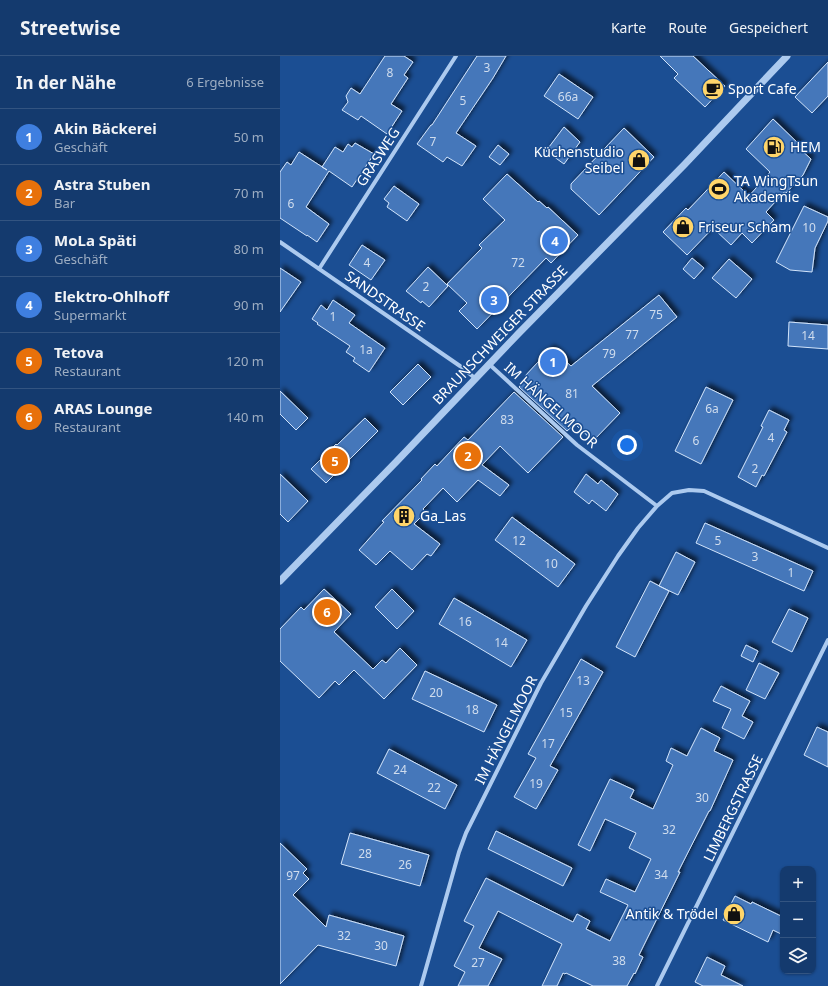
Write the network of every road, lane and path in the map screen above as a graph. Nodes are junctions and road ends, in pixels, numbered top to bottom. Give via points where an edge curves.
1 (456, 56) edge
2 (788, 56) edge
3 (280, 242) edge
4 (319, 269) junction
5 (489, 364) junction
6 (476, 379) junction
7 (657, 506) junction
8 (828, 548) edge
9 (280, 581) edge
10 (828, 640) edge
11 (421, 986) edge
12 (657, 986) edge

1 - 4 street, GRASWEG
2 - 5 street, BRAUNSCHWEIGER STRASSE
3 - 4 street, SANDSTRASSE
4 - 6 street, SANDSTRASSE
5 - 6 street, BRAUNSCHWEIGER STRASSE
5 - 7 street, IM HÄNGELMOOR via 577,446
6 - 9 street, BRAUNSCHWEIGER STRASSE
7 - 8 street, IM HÄNGELMOOR via 672,493 704,491
7 - 11 street, IM HÄNGELMOOR via 618,556 541,683 466,833
10 - 12 street, LIMBERGSTRASSE

